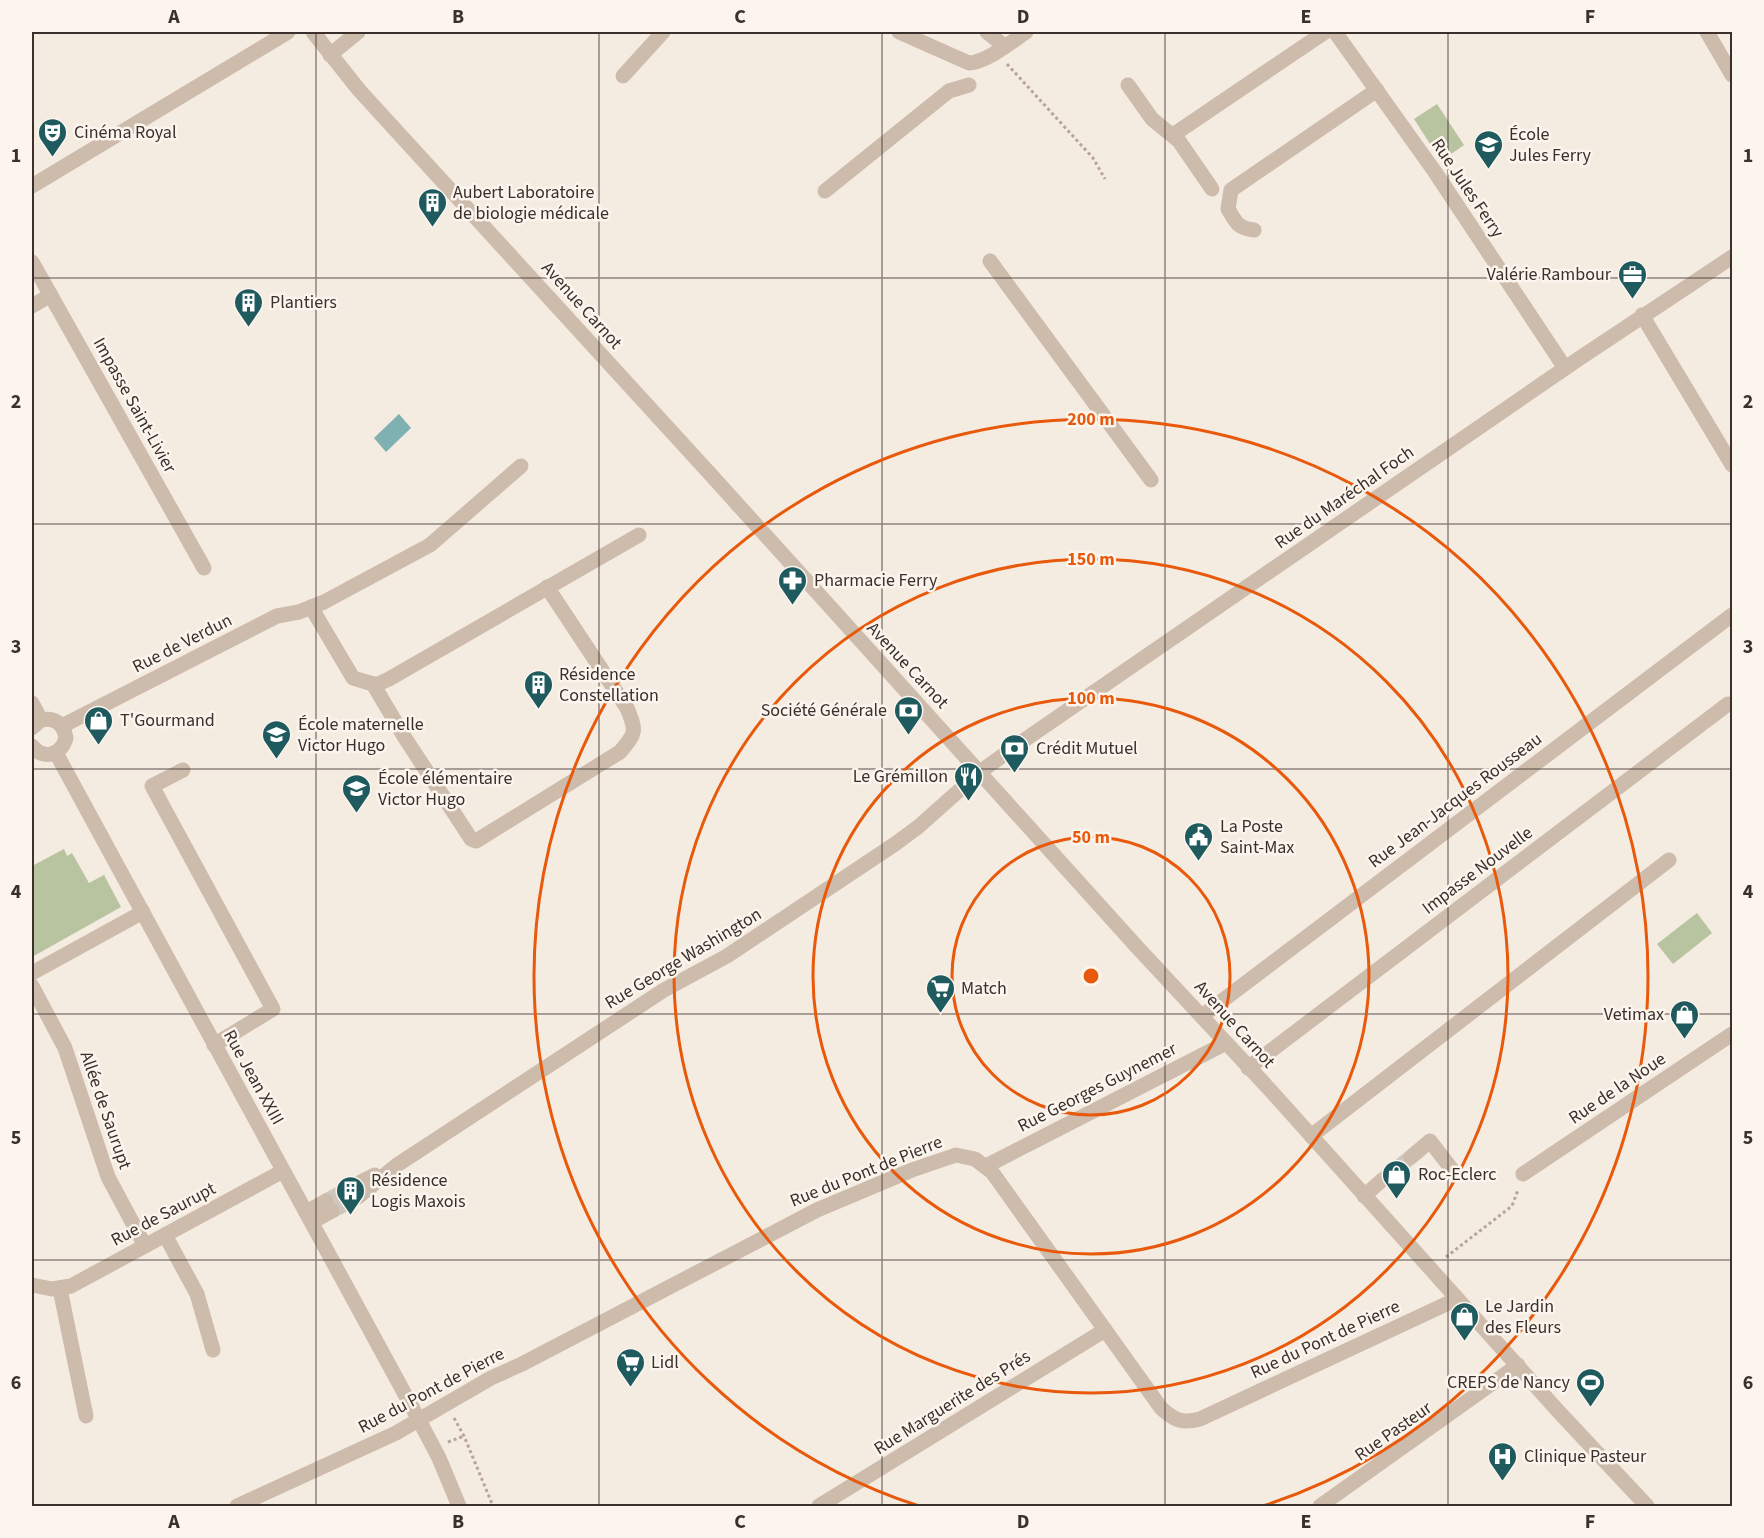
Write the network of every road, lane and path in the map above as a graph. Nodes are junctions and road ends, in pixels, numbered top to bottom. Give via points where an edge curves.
1 (288, 32) edge
2 (313, 32) edge
3 (358, 32) edge
4 (663, 32) edge
5 (899, 32) edge
6 (987, 32) edge
7 (1026, 32) edge
8 (1325, 32) edge
9 (1335, 32) edge
10 (1707, 32) edge
11 (1000, 49) junction
12 (330, 54) junction
13 (1732, 75) edge
14 (623, 76) dead end
15 (969, 85) dead end
16 (1128, 85) dead end
17 (1377, 90) junction
18 (1173, 135) junction
19 (1104, 179) dead end
20 (32, 186) edge
21 (1212, 189) dead end
22 (825, 190) dead end
23 (1254, 230) dead end
24 (1732, 257) edge
25 (990, 261) dead end
26 (32, 262) edge
27 (51, 295) junction
28 (32, 306) edge
29 (1642, 315) junction
30 (1565, 368) junction
31 (1732, 465) edge
32 (521, 466) dead end
33 (1151, 480) dead end
34 (639, 535) dead end
35 (204, 568) dead end
36 (547, 587) junction
37 (317, 604) junction
38 (1732, 615) edge
39 (373, 684) junction
40 (32, 703) edge
41 (1728, 704) dead end
42 (36, 724) edge
43 (62, 726) junction
44 (32, 746) edge
45 (56, 753) junction
46 (183, 770) dead end
47 (980, 772) junction
48 (1669, 861) dead end
49 (143, 912) junction
50 (32, 973) edge
51 (32, 986) edge
52 (1202, 1016) junction
53 (1732, 1034) edge
54 (1226, 1043) junction
55 (214, 1045) junction
56 (1248, 1068) junction
57 (1311, 1136) junction
58 (1411, 1157) tunnel mouth
59 (986, 1166) junction
60 (283, 1171) junction
61 (1454, 1172) dead end
62 (1523, 1174) joint
63 (1382, 1181) tunnel mouth
64 (355, 1191) tunnel mouth
65 (1364, 1196) junction
66 (329, 1206) tunnel mouth
67 (309, 1217) junction
68 (165, 1235) junction
69 (145, 1246) junction
70 (1446, 1257) dead end
71 (32, 1285) edge
72 (60, 1289) junction
73 (1457, 1299) junction
74 (1106, 1330) junction
75 (213, 1350) dead end
76 (1518, 1365) junction
77 (447, 1404) junction
78 (86, 1416) dead end
79 (419, 1420) junction
80 (237, 1506) edge
81 (459, 1506) edge
82 (493, 1506) edge
83 (819, 1506) edge
84 (1320, 1506) edge
85 (1647, 1506) edge

1 - 20 street
2 - 12 street, Avenue Carnot
3 - 12 street
4 - 14 street
5 - 11 street via 969,63
6 - 11 street
7 - 11 street
8 - 18 street
9 - 17 street, Rue Jules Ferry
10 - 13 street
11 - 19 path via 1093,158
12 - 47 street, Avenue Carnot
15 - 22 street via 950,91
16 - 18 street via 1152,119
17 - 23 street via 1231,190 1228,209 1244,229
17 - 30 street, Rue Jules Ferry
18 - 21 street
24 - 29 street, Rue du Maréchal Foch
25 - 33 street
26 - 27 street, Impasse Saint-Livier
27 - 28 street
27 - 35 street, Impasse Saint-Livier
29 - 30 street, Rue du Maréchal Foch
29 - 31 street
30 - 47 street, Rue du Maréchal Foch
32 - 37 street, Rue de Verdun via 438,540
34 - 36 street
36 - 39 street via 389,679
36 - 39 street via 627,708 633,736 620,752 477,841 471,839
37 - 39 street via 353,678
37 - 43 street, Rue de Verdun via 277,616
38 - 52 street, Rue Jean-Jacques Rousseau
40 - 42 street
41 - 56 street, Impasse Nouvelle
42 - 43 street via 52,719
43 - 45 street via 66,738
44 - 45 street via 40,754
45 - 49 street, Rue Jean XXIII
46 - 55 street via 152,786 273,1009
47 - 52 street, Avenue Carnot
47 - 64 street, Rue George Washington via 918,827 821,894 727,956 664,990
48 - 57 street
49 - 50 street
49 - 55 street, Rue Jean XXIII
51 - 69 street, Allée de Saurupt via 65,1048 108,1177
52 - 54 street, Avenue Carnot
53 - 62 street, Rue de la Noue
54 - 56 street, Avenue Carnot
54 - 59 street, Rue Georges Guynemer
55 - 60 street, Rue Jean XXIII
56 - 57 street, Avenue Carnot
57 - 65 street, Avenue Carnot
58 - 61 street via 1430,1141
59 - 74 street, Rue du Pont de Pierre
59 - 77 street, Rue du Pont de Pierre via 962,1155 947,1156 817,1210
60 - 67 street, Rue Jean XXIII
60 - 68 street, Rue de Saurupt
62 - 70 path via 1512,1206
63 - 65 street
65 - 73 street, Avenue Carnot
66 - 67 street
67 - 79 street, Rue Jean XXIII
68 - 69 street, Rue de Saurupt
68 - 75 street via 197,1294
69 - 72 street, Rue de Saurupt
71 - 72 street
72 - 78 street
73 - 74 street, Rue du Pont de Pierre via 1189,1422 1170,1416 1161,1408
73 - 76 street, Avenue Carnot
74 - 83 street, Rue Marguerite des Prés
76 - 84 street, Rue Pasteur
76 - 85 street, Avenue Carnot
77 - 79 street, Rue du Pont de Pierre
77 - 82 path
79 - 80 street, Rue du Pont de Pierre
79 - 81 street, Rue Jean XXIII

